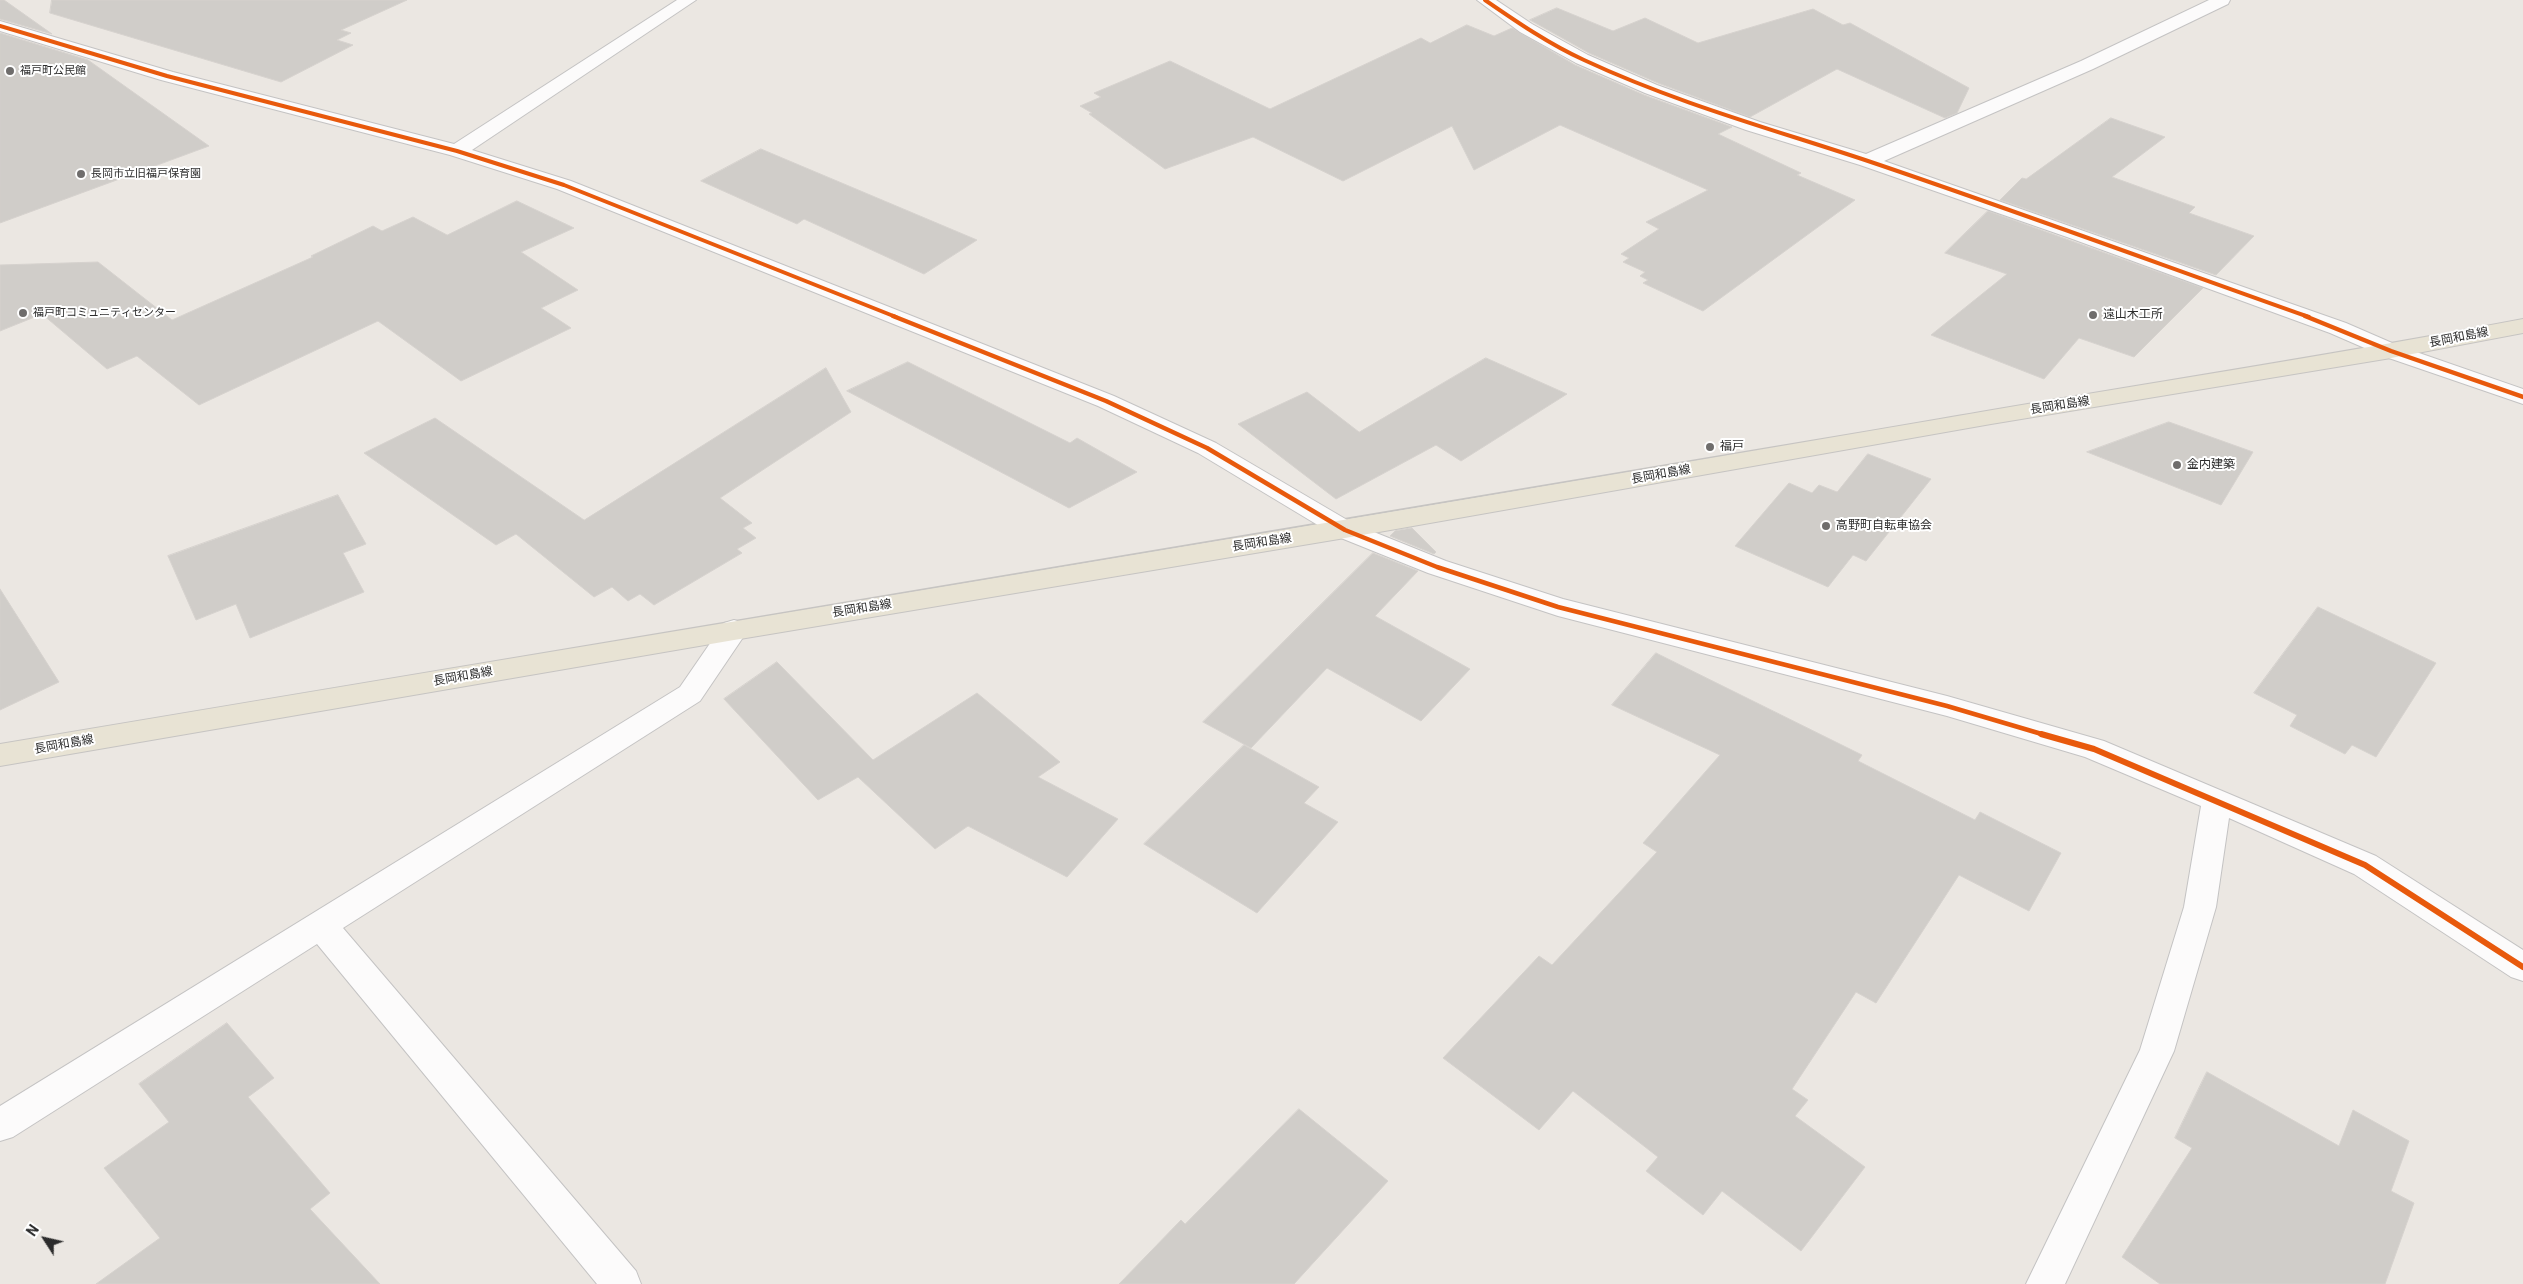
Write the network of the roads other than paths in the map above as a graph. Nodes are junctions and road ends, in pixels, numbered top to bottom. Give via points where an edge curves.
1 (688, 0) edge
2 (1485, 0) edge
3 (2222, 0) edge
4 (0, 26) edge
5 (457, 151) junction
6 (1867, 161) junction
7 (2523, 326) edge
8 (2391, 351) junction
9 (2523, 397) edge
10 (1345, 530) junction
11 (734, 630) junction
12 (0, 755) edge
13 (2217, 800) junction
14 (320, 924) junction
15 (2523, 967) edge
16 (0, 1125) edge
17 (622, 1284) edge
18 (2045, 1284) edge

1 - 5 street
2 - 6 street via 1526,28 1582,59 1642,85 1753,126
3 - 6 street via 2087,64
4 - 5 street via 167,76
5 - 10 street via 601,199 1106,401 1207,448
6 - 8 street via 2328,324
7 - 8 main road, 長岡和島線
8 - 9 street
8 - 10 main road, 長岡和島線
10 - 11 main road, 長岡和島線
10 - 13 street via 1437,567 1558,607 1947,706 2094,749
11 - 12 main road, 長岡和島線
11 - 14 street via 690,694
13 - 15 street via 2365,865
13 - 18 street via 2200,907 2157,1051
14 - 16 street
14 - 17 street

